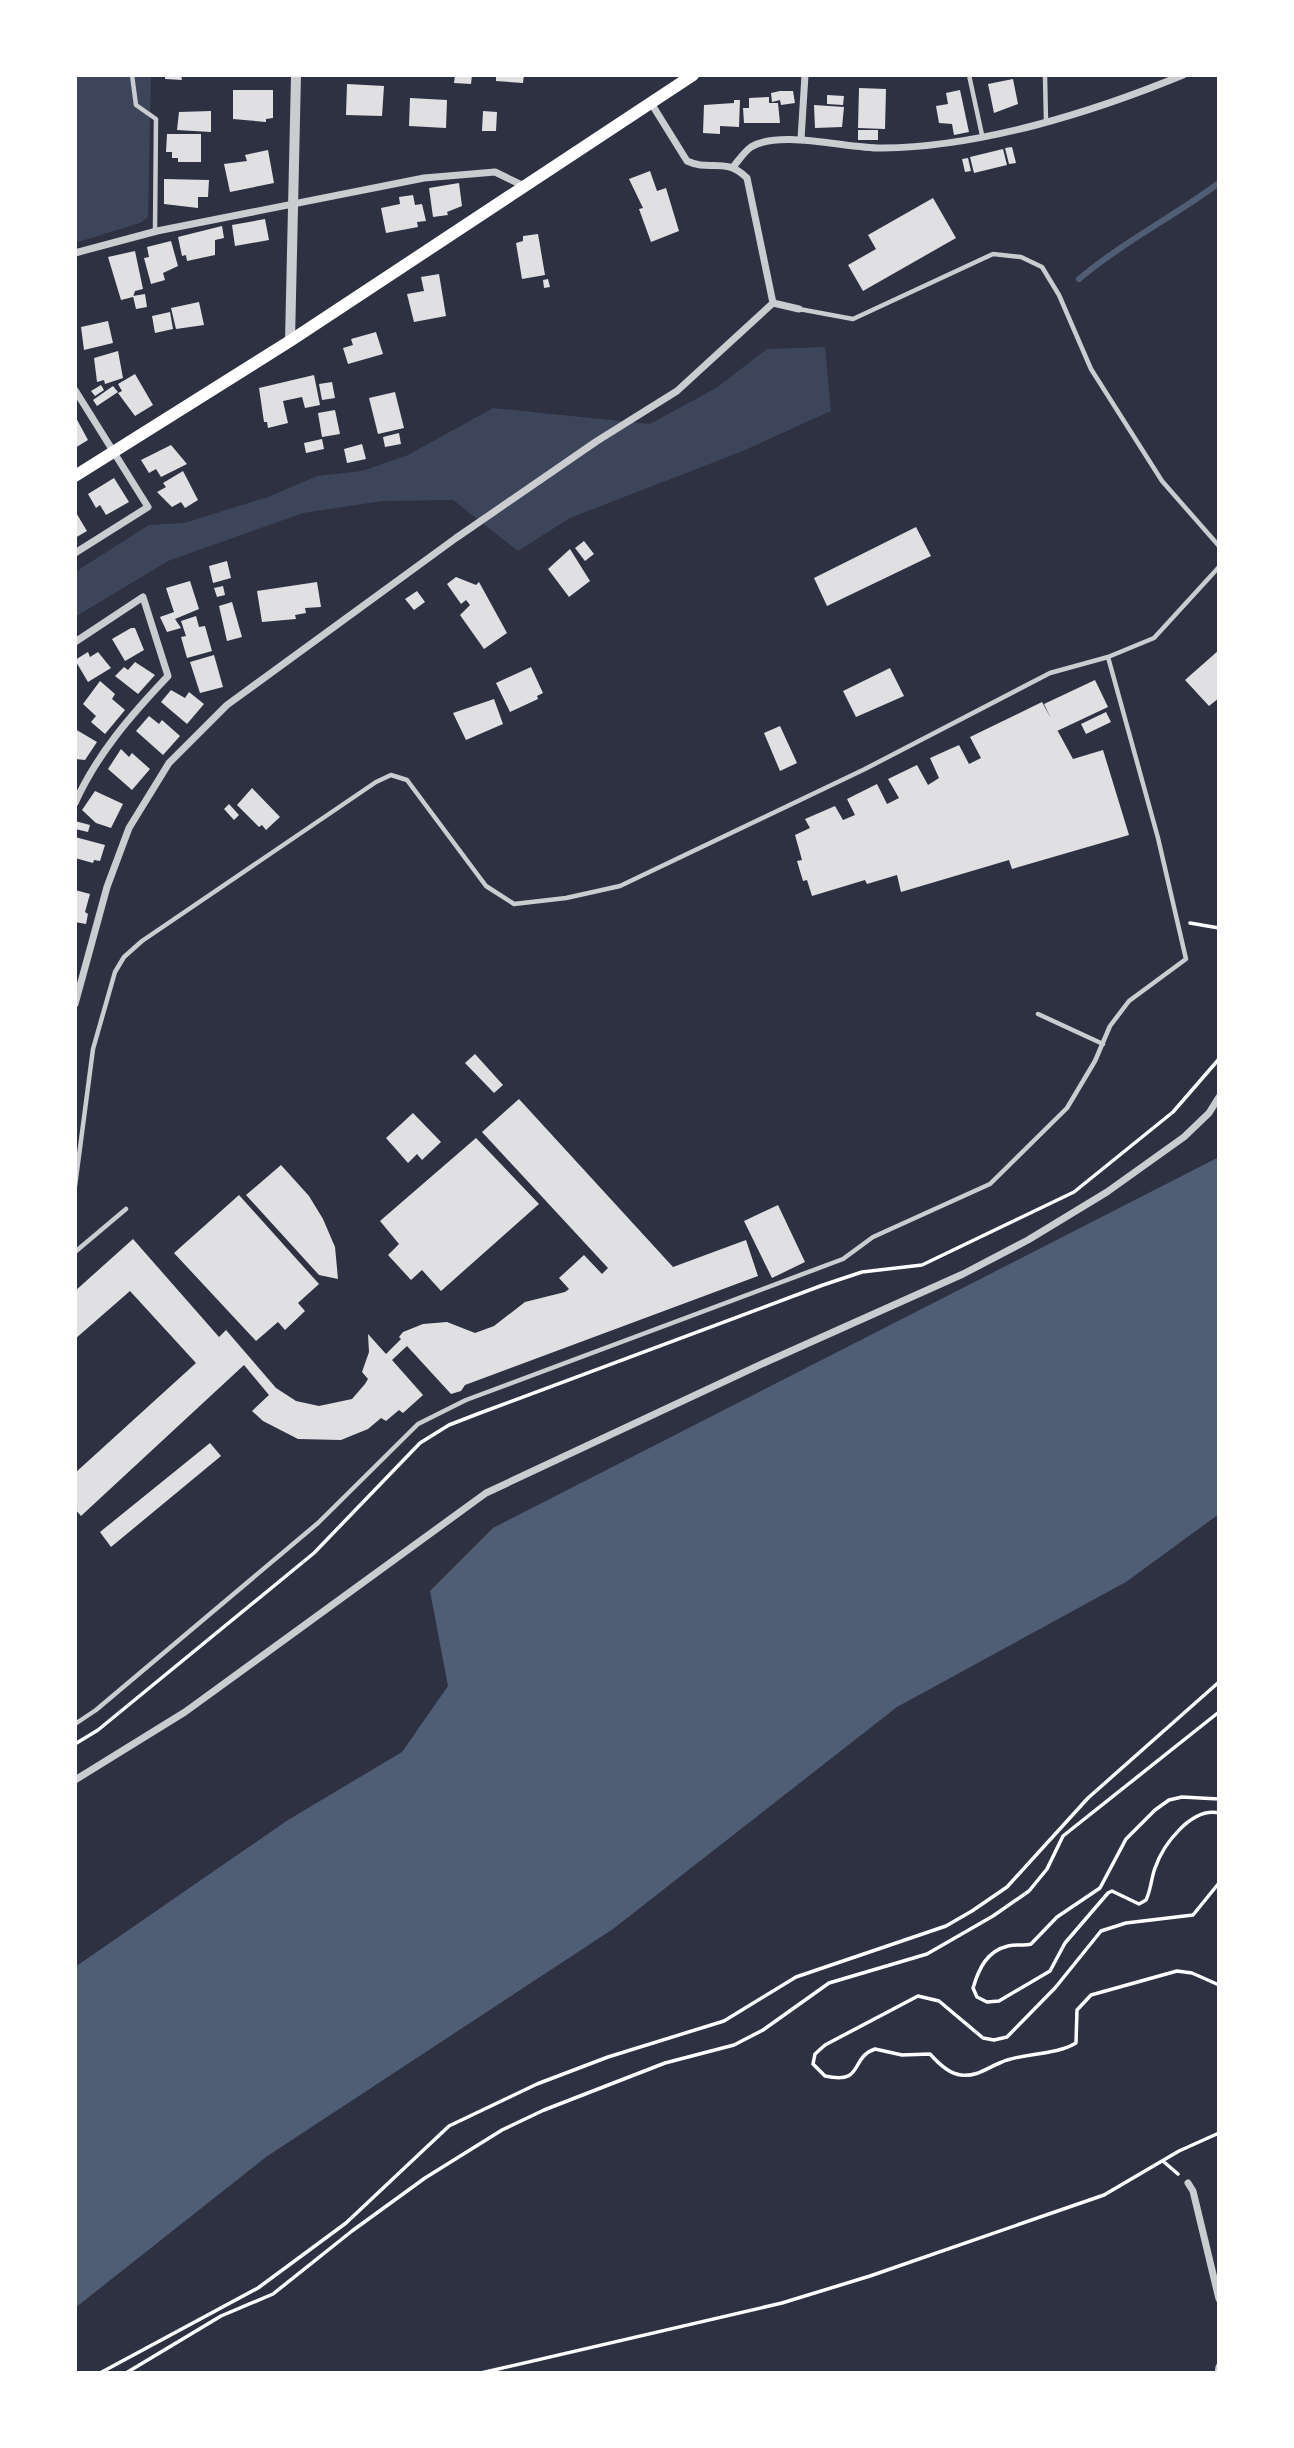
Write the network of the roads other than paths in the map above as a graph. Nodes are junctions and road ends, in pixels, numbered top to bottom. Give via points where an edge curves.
1 (132, 75) edge
2 (296, 75) edge
3 (693, 75) edge
4 (805, 75) edge
5 (968, 75) edge
6 (1045, 75) edge
7 (1183, 75) edge
8 (652, 103) junction
9 (1046, 122) junction
10 (982, 135) junction
11 (801, 139) junction
12 (733, 167) junction
13 (524, 186) junction
14 (293, 203) junction
15 (155, 232) junction
16 (75, 253) edge
17 (773, 303) junction
18 (799, 309) joint
19 (290, 341) junction
20 (75, 390) edge
21 (114, 454) junction
22 (75, 476) edge
23 (1219, 546) edge
24 (75, 553) edge
25 (1219, 567) edge
26 (75, 642) edge
27 (1108, 657) junction
28 (75, 803) edge
29 (75, 1004) edge
30 (1038, 1014) dead end
31 (1103, 1044) junction
32 (1219, 1097) edge
33 (75, 1186) edge
34 (127, 1209) dead end
35 (75, 1252) edge
36 (75, 1724) edge
37 (75, 1780) edge
38 (1188, 2183) road end
39 (1219, 2299) edge
40 (1219, 2367) edge
41 (1218, 2373) edge

1 - 15 lane via 135,104 156,118
2 - 14 street
3 - 8 main road
4 - 11 street
5 - 10 lane
6 - 9 lane
7 - 9 street
8 - 12 street via 687,160
8 - 13 main road
9 - 10 street
10 - 11 street via 907,148 861,149
11 - 12 street via 754,145
12 - 17 street via 747,178
13 - 14 street via 495,172 424,178
13 - 19 main road
14 - 15 street
14 - 19 street
15 - 16 street
17 - 18 street
17 - 29 street via 677,391 456,538 238,697 169,763 129,828 107,887
18 - 23 lane via 853,319 993,254 1021,257 1042,267 1091,369 1155,470
19 - 21 main road
20 - 21 street
21 - 22 main road
21 - 24 street via 148,507
25 - 27 lane via 1154,638
26 - 28 street via 143,597 168,676 125,722
27 - 31 lane via 1186,958 1129,1001
27 - 33 lane via 1050,673 865,769 620,886 566,898 514,904 485,886 407,780 391,775 376,782 124,957 93,1049
30 - 31 lane
31 - 36 lane via 1067,1108 990,1184 873,1237 843,1259 466,1400 418,1424 318,1523
32 - 37 street via 1184,1137 1028,1240 485,1493 185,1712
34 - 35 lane
38 - 39 street
40 - 41 street

